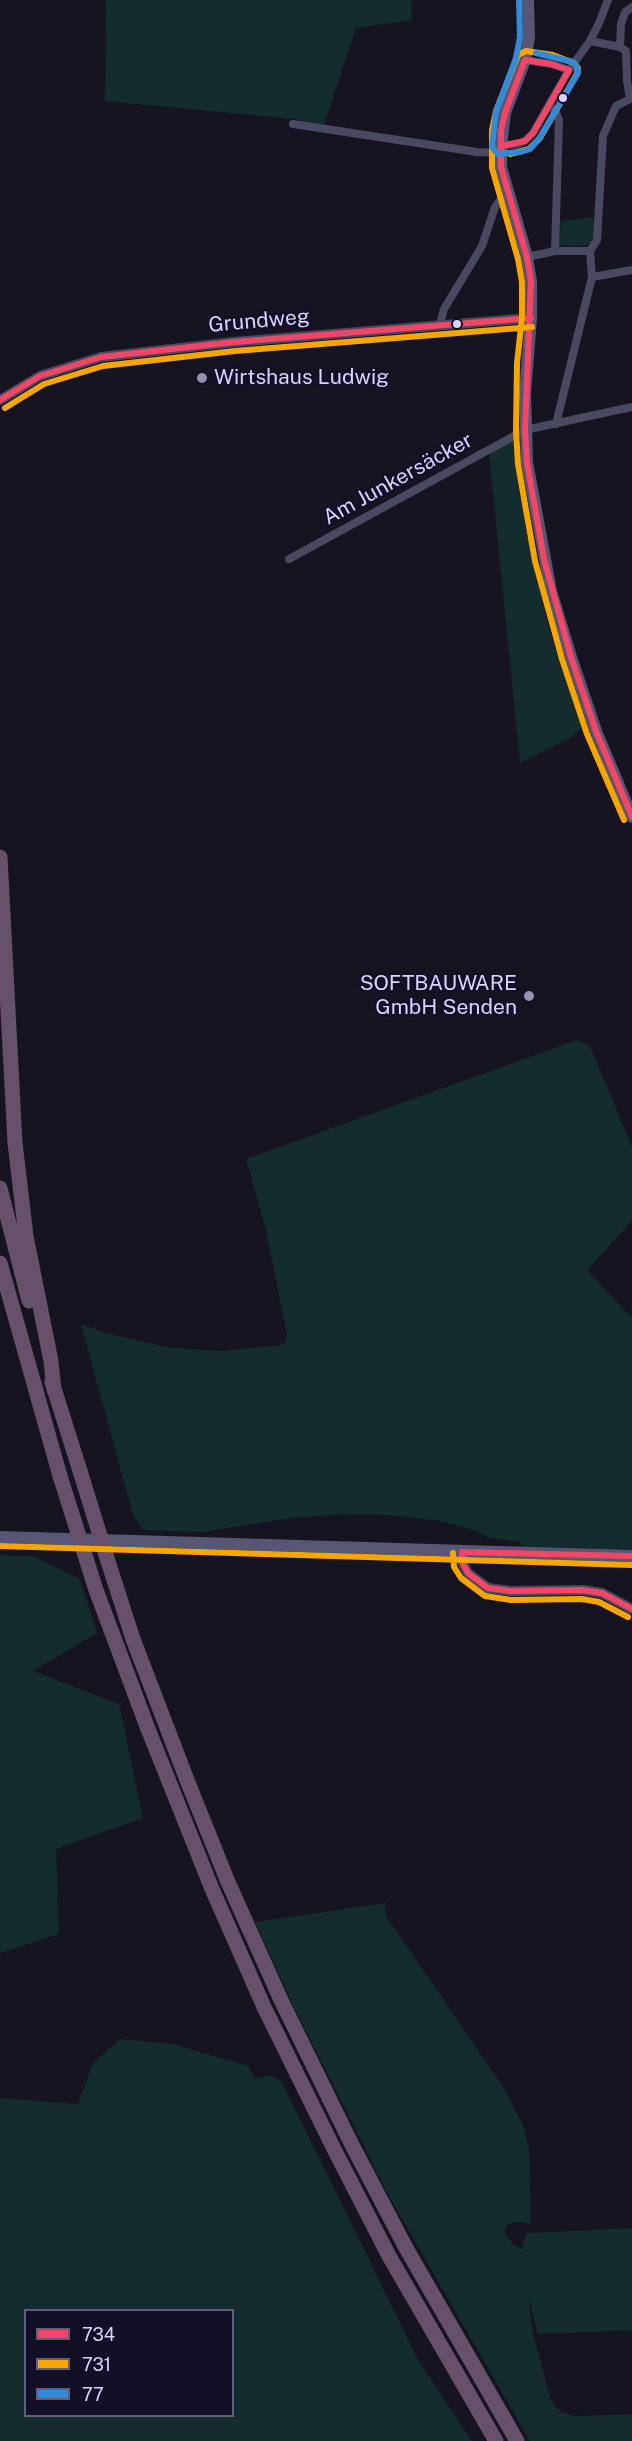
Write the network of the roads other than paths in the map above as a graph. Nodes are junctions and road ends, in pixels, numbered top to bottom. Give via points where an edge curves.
1 (528, 0) edge
2 (608, 0) edge
3 (632, 8) edge
4 (590, 40) junction
5 (620, 47) junction
6 (525, 60) junction
7 (569, 70) junction
8 (631, 99) edge
9 (550, 106) junction
10 (293, 124) dead end
11 (501, 150) junction
12 (507, 192) junction
13 (555, 251) junction
14 (590, 251) junction
15 (527, 256) junction
16 (632, 270) edge
17 (592, 277) junction
18 (531, 318) junction
19 (440, 324) junction
20 (0, 400) edge
21 (632, 407) edge
22 (556, 424) junction
23 (525, 430) junction
24 (289, 559) dead end
25 (632, 817) edge
26 (0, 857) edge
27 (0, 1188) edge
28 (0, 1263) edge
29 (54, 1390) junction
30 (0, 1537) edge
31 (462, 1552) junction
32 (632, 1556) edge
33 (632, 1609) edge
34 (496, 2441) edge
35 (517, 2441) edge

1 - 6 main road
2 - 4 street
3 - 5 street via 625,12 621,24
4 - 5 street
4 - 7 street
5 - 8 street via 626,51
6 - 7 street
6 - 11 main road via 505,113
7 - 9 street
8 - 14 street via 616,106 603,136 597,240
9 - 11 street via 525,141
9 - 13 street via 559,120
10 - 11 street via 477,152
11 - 12 main road
12 - 15 main road
12 - 19 street via 495,207 482,246 444,309
13 - 14 street
13 - 15 street
14 - 17 street
15 - 18 main road
16 - 17 street
17 - 22 street
18 - 19 street, Grundweg
18 - 23 main road
19 - 20 street, Grundweg via 101,357 40,376
21 - 22 street, Am Junkersäcker
22 - 23 street, Am Junkersäcker
23 - 24 street, Am Junkersäcker
23 - 25 main road via 527,462 547,569 564,635 596,731
26 - 29 highway via 15,1143 26,1236
27 - 29 highway
28 - 34 highway, bridge via 96,1590 212,1889 358,2196
29 - 35 highway, bridge via 133,1639 228,1882 276,1989 388,2215
30 - 31 main road
31 - 32 main road
31 - 33 street via 468,1573 488,1588 583,1590 603,1593

